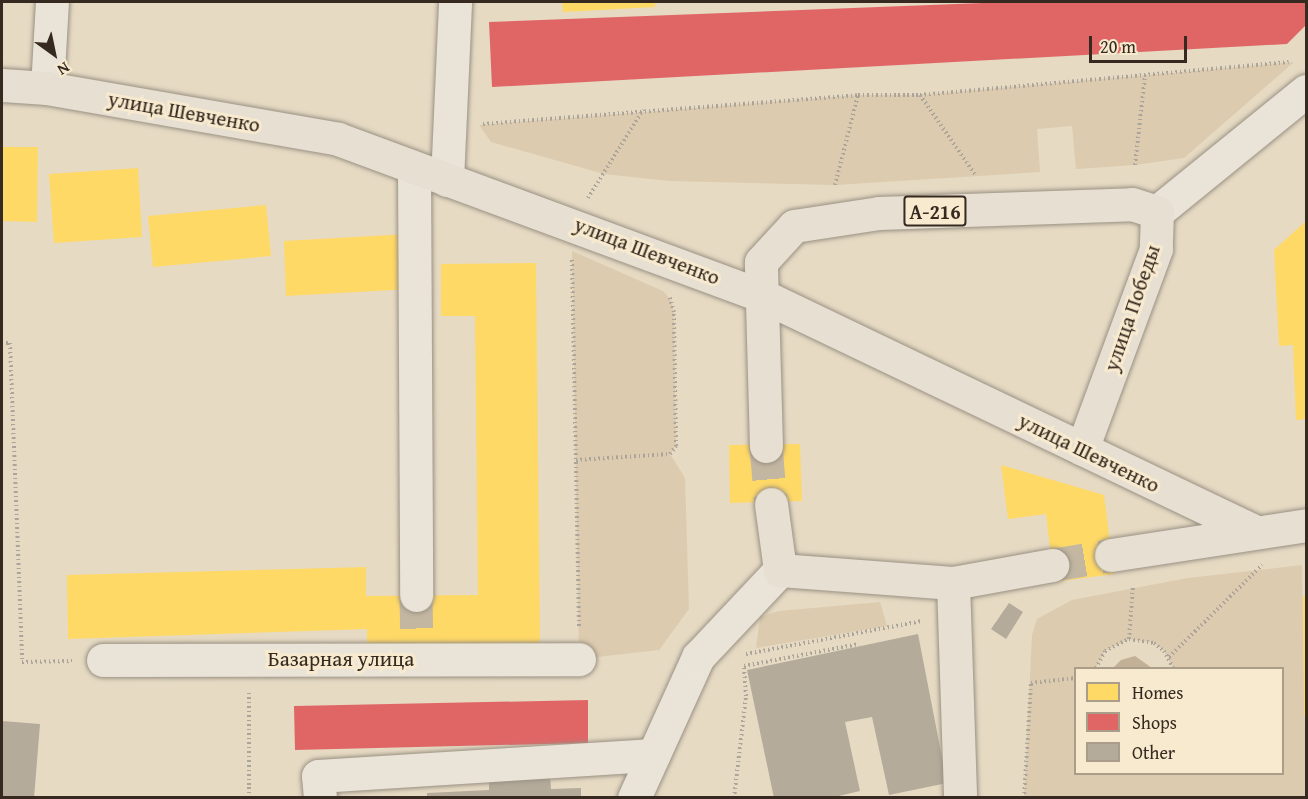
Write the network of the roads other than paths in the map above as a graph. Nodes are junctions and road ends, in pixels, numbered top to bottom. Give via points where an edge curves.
1 (52, 2) edge
2 (455, 2) edge
3 (1300, 76) edge
4 (2, 85) edge
5 (47, 87) junction
6 (414, 168) junction
7 (447, 180) junction
8 (1157, 212) junction
9 (763, 296) junction
10 (766, 446) tunnel mouth
11 (1082, 449) junction
12 (771, 504) tunnel mouth
13 (1306, 525) edge
14 (1256, 532) junction
15 (1111, 555) tunnel mouth
16 (1052, 565) tunnel mouth
17 (780, 570) junction
18 (953, 583) junction
19 (416, 595) tunnel mouth
20 (579, 659) road end
21 (103, 660) road end
22 (653, 755) junction
23 (961, 788) edge
24 (320, 798) edge
25 (634, 798) edge

1 - 5 street
2 - 7 street
3 - 8 street
4 - 5 main road, улица Шевченко
5 - 6 main road, улица Шевченко via 338,139
6 - 7 main road, улица Шевченко
6 - 19 street
7 - 9 main road, улица Шевченко via 571,222
8 - 9 main road, А-216 via 1132,204 879,213 794,226 762,262
8 - 11 main road, улица Победы via 1156,249
9 - 10 main road, А-216
9 - 11 main road, улица Шевченко
11 - 14 main road, улица Шевченко
12 - 17 main road
13 - 14 main road
14 - 15 main road
16 - 18 main road
17 - 18 main road
17 - 22 street via 698,657
18 - 23 main road
20 - 21 street, Базарная улица via 417,656
22 - 24 street via 318,776
22 - 25 street

